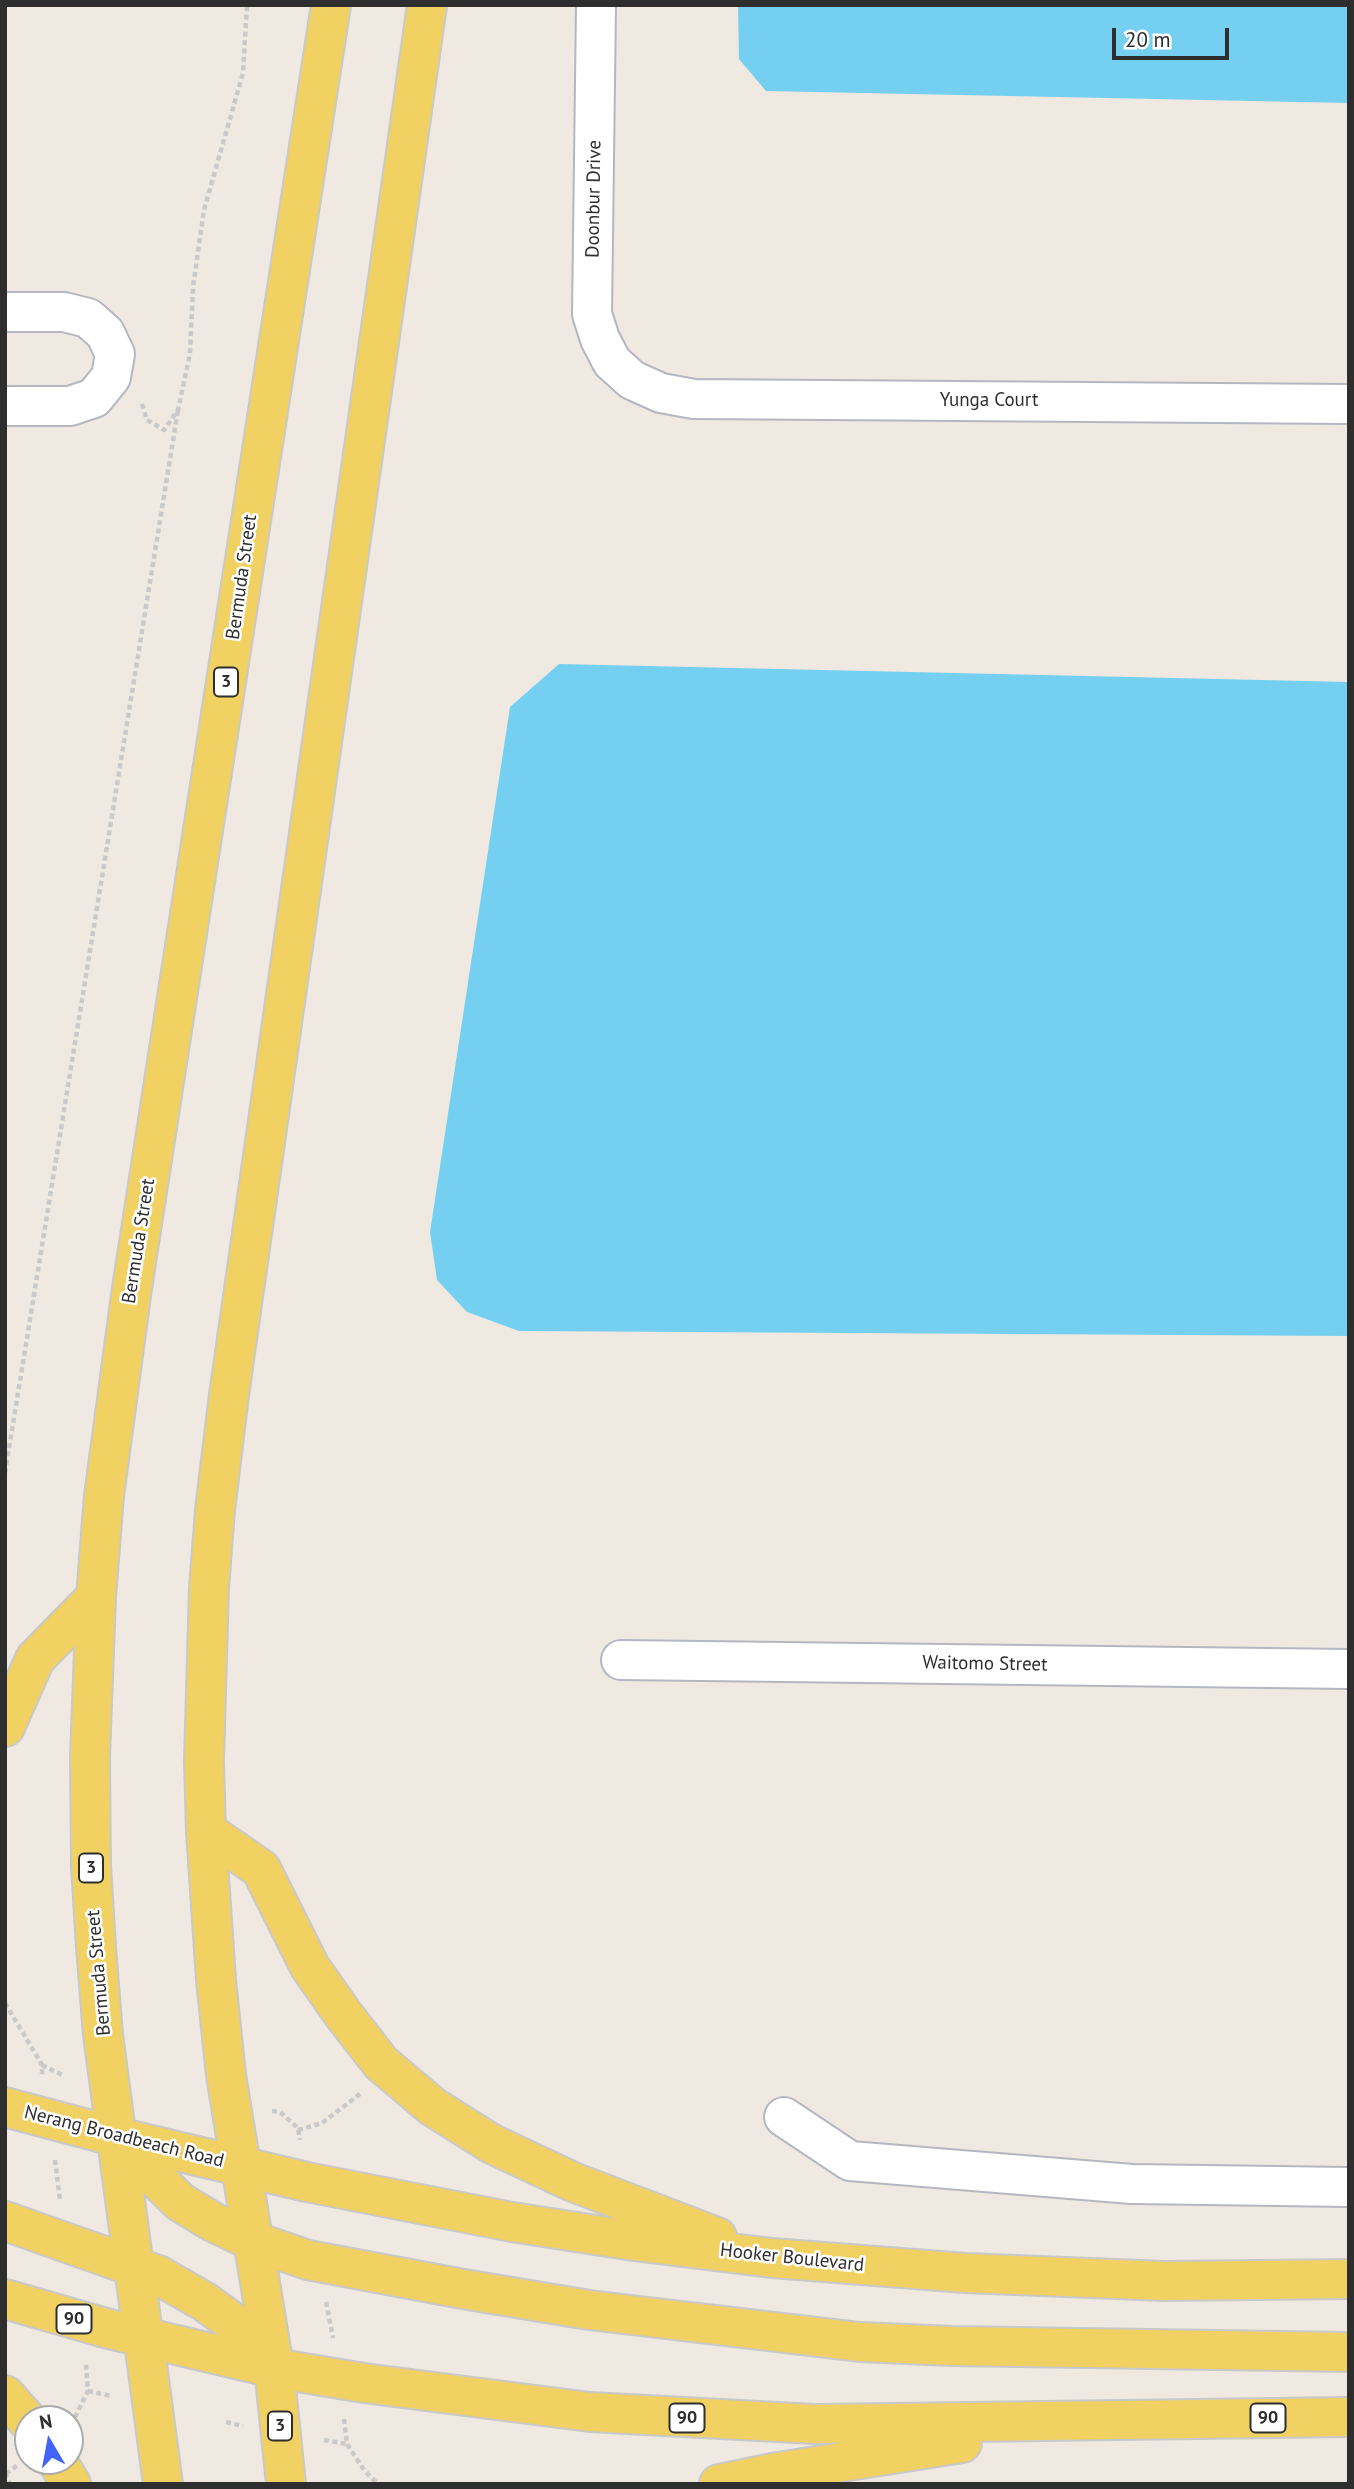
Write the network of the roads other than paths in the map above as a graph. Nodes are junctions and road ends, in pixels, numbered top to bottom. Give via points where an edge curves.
1 (331, 5) edge
2 (427, 5) edge
3 (596, 5) edge
4 (5, 312) edge
5 (632, 380) joint
6 (1349, 404) edge
7 (5, 406) edge
8 (96, 1597) junction
9 (621, 1660) dead end
10 (1349, 1669) edge
11 (5, 1727) edge
12 (206, 1831) junction
13 (5, 2107) edge
14 (784, 2117) dead end
15 (118, 2139) junction
16 (242, 2168) junction
17 (1349, 2187) edge
18 (5, 2221) edge
19 (253, 2241) junction
20 (772, 2258) junction
21 (135, 2267) junction
22 (1349, 2280) edge
23 (5, 2299) edge
24 (144, 2337) junction
25 (1349, 2352) edge
26 (272, 2359) junction
27 (1349, 2417) edge
28 (1103, 2420) junction
29 (163, 2484) edge
30 (286, 2484) edge
31 (719, 2484) edge

1 - 8 main road, Bermuda Street / 3 via 130,1300 104,1496
2 - 12 main road, 3 via 215,1510 205,1663
3 - 5 street, Doonbur Drive via 592,314 612,362
4 - 7 street via 64,312 88,318 104,333 115,354 111,377 94,398 70,406
5 - 6 street, Yunga Court via 661,393 694,399
8 - 11 main road via 35,1659
8 - 15 main road, Bermuda Street / 3 via 91,1865 103,2035
9 - 10 street, Waitomo Street
12 - 16 main road, 3 via 216,1980
12 - 20 main road via 261,1869 310,1967 343,2014 382,2063 433,2107 492,2144 573,2182
13 - 15 main road, Nerang Broadbeach Road
14 - 17 street via 850,2161 1132,2184
15 - 16 main road, Nerang Broadbeach Road
15 - 19 main road via 180,2202
15 - 21 main road, Bermuda Street / 3
16 - 19 main road, 3
16 - 20 main road, Hooker Boulevard via 512,2222
18 - 21 main road
19 - 25 main road via 308,2260 463,2289 800,2336 952,2346
19 - 26 main road, 3
20 - 22 main road, Hooker Boulevard via 966,2273 1165,2281
21 - 24 main road, Bermuda Street / 3
21 - 26 main road via 181,2287
23 - 24 main road, 90
24 - 26 main road, 90
24 - 29 main road, Bermuda Street / 3
26 - 28 main road, 90 via 364,2383 590,2412 815,2424
26 - 30 main road, 3
27 - 28 main road, 90
28 - 31 main road

